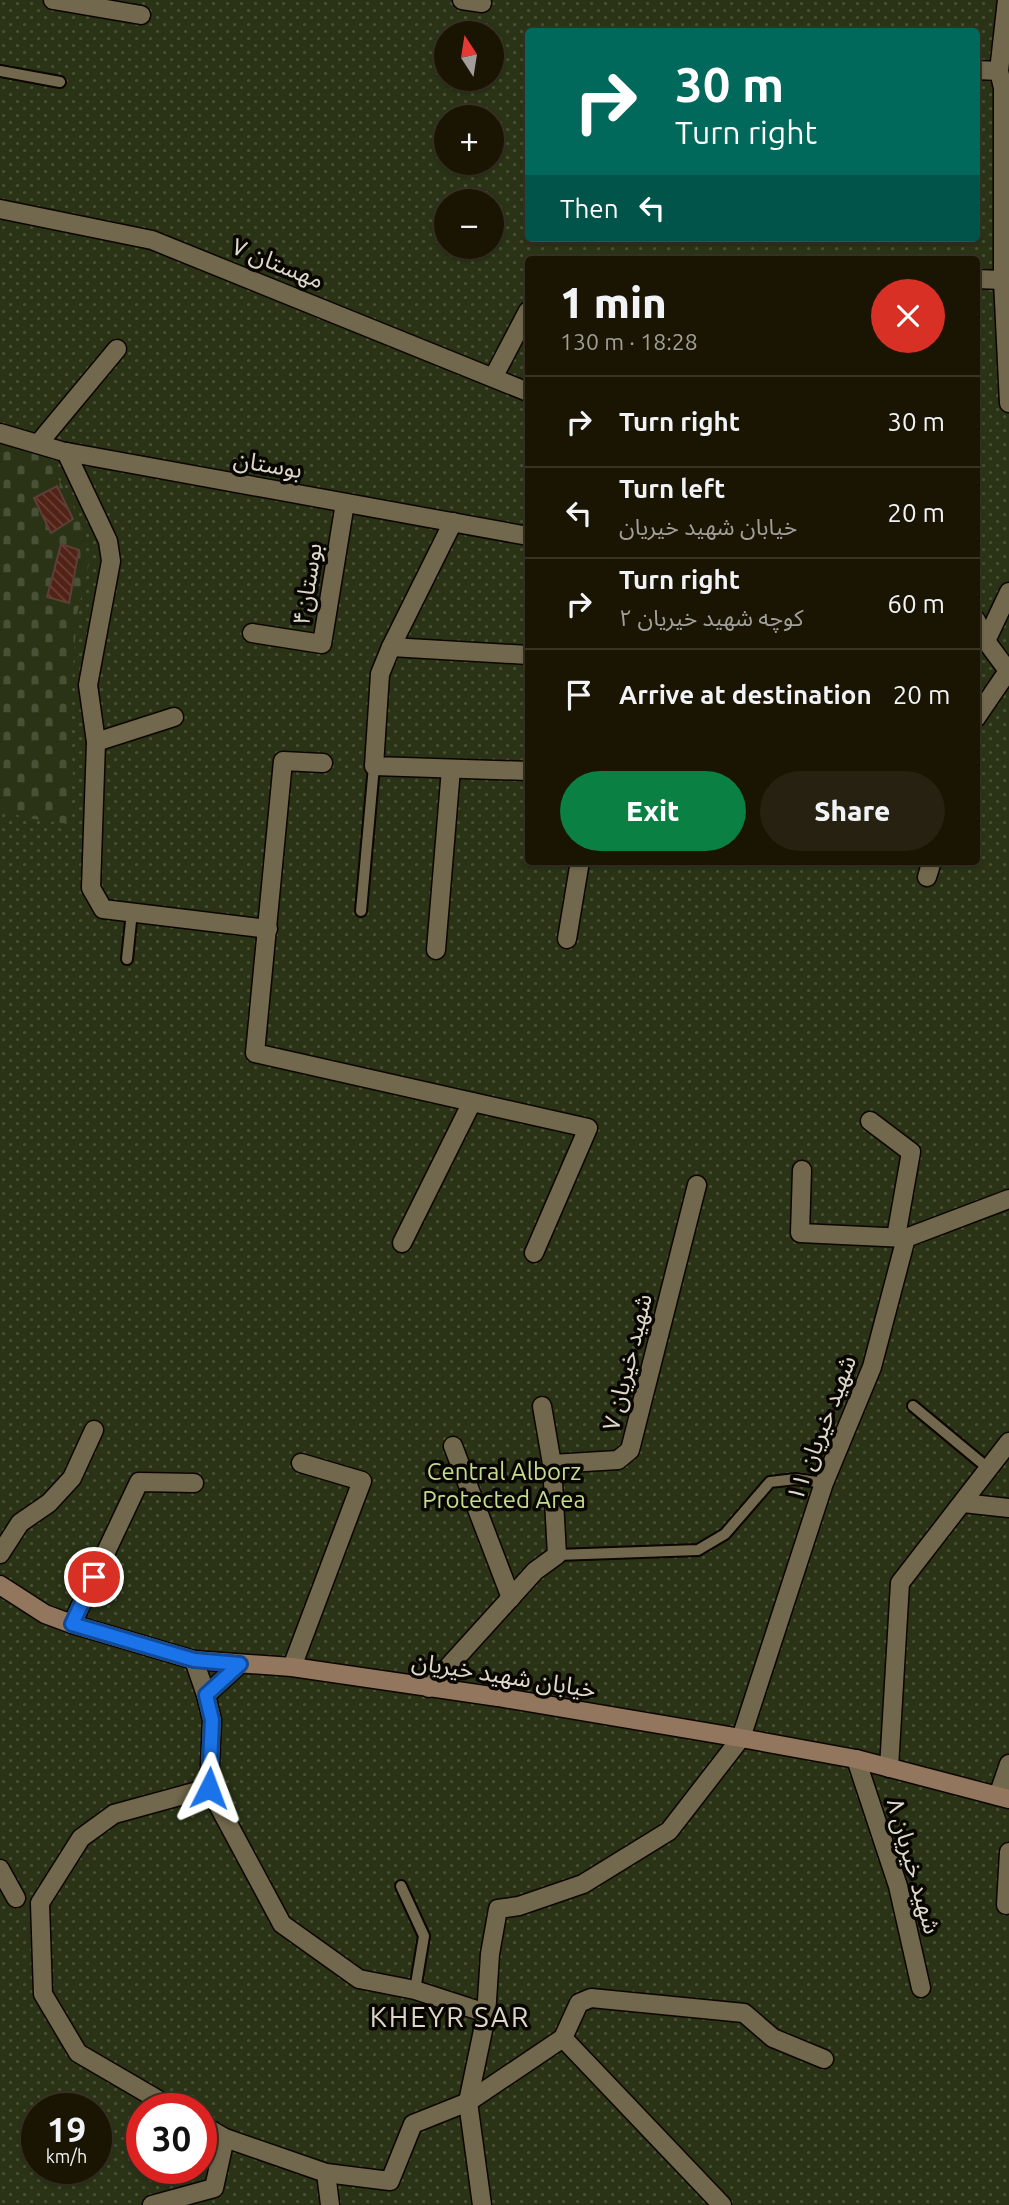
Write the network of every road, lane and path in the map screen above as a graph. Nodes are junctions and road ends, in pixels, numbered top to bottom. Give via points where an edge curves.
1 (53, 0) edge
2 (462, 0) edge
3 (1006, 0) edge
4 (482, 3) dead end
5 (141, 15) dead end
6 (980, 70) edge
7 (0, 71) edge
8 (999, 71) junction
9 (60, 82) dead end
10 (0, 209) edge
11 (980, 279) edge
12 (1003, 279) junction
13 (525, 317) edge
14 (117, 349) dead end
15 (494, 376) junction
16 (525, 391) edge
17 (1009, 403) edge
18 (0, 433) edge
19 (38, 444) junction
20 (66, 452) junction
21 (345, 503) junction
22 (453, 522) junction
23 (525, 535) edge
24 (1009, 592) edge
25 (980, 628) edge
26 (252, 633) dead end
27 (986, 641) junction
28 (391, 647) junction
29 (525, 654) edge
30 (1009, 671) edge
31 (980, 714) edge
32 (174, 717) dead end
33 (96, 742) junction
34 (323, 763) dead end
35 (374, 766) junction
36 (450, 769) junction
37 (525, 771) edge
38 (579, 865) edge
39 (361, 911) dead end
40 (132, 912) junction
41 (268, 929) junction
42 (567, 939) dead end
43 (436, 950) dead end
44 (127, 959) dead end
45 (472, 1102) junction
46 (870, 1121) dead end
47 (802, 1170) dead end
48 (697, 1185) dead end
49 (1009, 1199) edge
50 (901, 1238) junction
51 (402, 1242) dead end
52 (534, 1253) dead end
53 (542, 1406) dead end
54 (913, 1406) dead end
55 (94, 1430) dead end
56 (1009, 1442) edge
57 (453, 1446) dead end
58 (301, 1463) dead end
59 (552, 1464) junction
60 (989, 1469) junction
61 (194, 1483) dead end
62 (824, 1483) junction
63 (963, 1503) junction
64 (1009, 1508) edge
65 (0, 1553) edge
66 (557, 1555) junction
67 (0, 1585) edge
68 (511, 1598) junction
69 (72, 1624) junction
70 (194, 1660) junction
71 (240, 1664) junction
72 (292, 1667) junction
73 (429, 1688) junction
74 (206, 1695) junction
75 (741, 1738) junction
76 (856, 1759) junction
77 (1009, 1764) edge
78 (889, 1768) junction
79 (209, 1788) junction
80 (1004, 1798) edge
81 (1009, 1852) edge
82 (0, 1868) edge
83 (401, 1886) dead end
84 (16, 1898) dead end
85 (1006, 1905) dead end
86 (921, 1989) dead end
87 (415, 1990) junction
88 (486, 2013) junction
89 (563, 2038) junction
90 (824, 2059) dead end
91 (147, 2093) edge
92 (468, 2102) junction
93 (217, 2133) edge
94 (225, 2138) junction
95 (326, 2173) junction
96 (152, 2205) edge
97 (330, 2205) edge
98 (482, 2205) edge
99 (722, 2205) edge

1 - 5 street
2 - 4 street
3 - 8 street
6 - 8 street
7 - 9 lane
8 - 12 street via 1003,88
10 - 15 street, مهستان ۷ via 152,240
11 - 12 street
12 - 17 street
13 - 15 street
14 - 19 street
15 - 16 street, مهستان ۷
18 - 19 street, بوستان
19 - 20 street, بوستان
20 - 21 street, بوستان
20 - 33 street via 108,541 111,561 88,685
21 - 22 street, بوستان
21 - 26 street, بوستان۴ via 322,644
22 - 23 street, بوستان
22 - 28 street
24 - 27 street
25 - 27 street
27 - 30 street
28 - 29 street
28 - 35 street via 380,674
30 - 31 street
32 - 33 street
33 - 40 street via 91,888 103,909
34 - 41 street via 283,761
35 - 36 street
35 - 39 lane
36 - 37 street
36 - 43 street
38 - 42 street
40 - 41 street
40 - 44 lane
41 - 45 street via 255,1053
45 - 51 street
45 - 52 street via 588,1128
46 - 50 street, شهید خیریان ۱۱ via 911,1152
47 - 50 street via 800,1233
48 - 59 street, شهید خیریان ۷ via 630,1450 618,1460
49 - 50 street
50 - 62 street, شهید خیریان ۱۱ via 872,1367
53 - 59 street
54 - 60 lane
55 - 65 street via 72,1478 49,1503 20,1523
56 - 60 street
57 - 68 street
58 - 72 street via 362,1481
59 - 66 street
60 - 63 street
61 - 69 street via 139,1482
62 - 66 lane via 770,1482 725,1534 698,1550
62 - 75 street, شهید خیریان ۱۱
63 - 64 street
63 - 78 street via 900,1583
66 - 68 street
67 - 69 street, خیابان شهید خیریان via 45,1614
68 - 73 street
69 - 70 street, خیابان شهید خیریان
70 - 71 street, خیابان شهید خیریان
70 - 74 street
71 - 72 street, خیابان شهید خیریان
71 - 74 street
72 - 73 street, خیابان شهید خیریان
73 - 75 street, خیابان شهید خیریان
74 - 79 street via 212,1720
75 - 76 street, خیابان شهید خیریان
75 - 88 street, شهید خیریان ۱۱ via 669,1831 583,1884 498,1909
76 - 78 street, خیابان شهید خیریان
76 - 86 street, شهید خیریان ۸ via 898,1886
77 - 80 street
78 - 80 street, خیابان شهید خیریان
79 - 87 street via 282,1924 359,1979
79 - 91 street via 114,1814 81,1838 40,1903 43,1994 78,2053
81 - 85 street
82 - 84 street
83 - 87 lane via 424,1936
87 - 88 street
88 - 92 street
89 - 90 street via 579,2003 592,1998 744,2012 773,2038
89 - 92 street
89 - 99 street
92 - 95 street via 413,2124 390,2181
92 - 98 street
93 - 94 street
94 - 95 street
94 - 96 street via 214,2189
95 - 97 street

